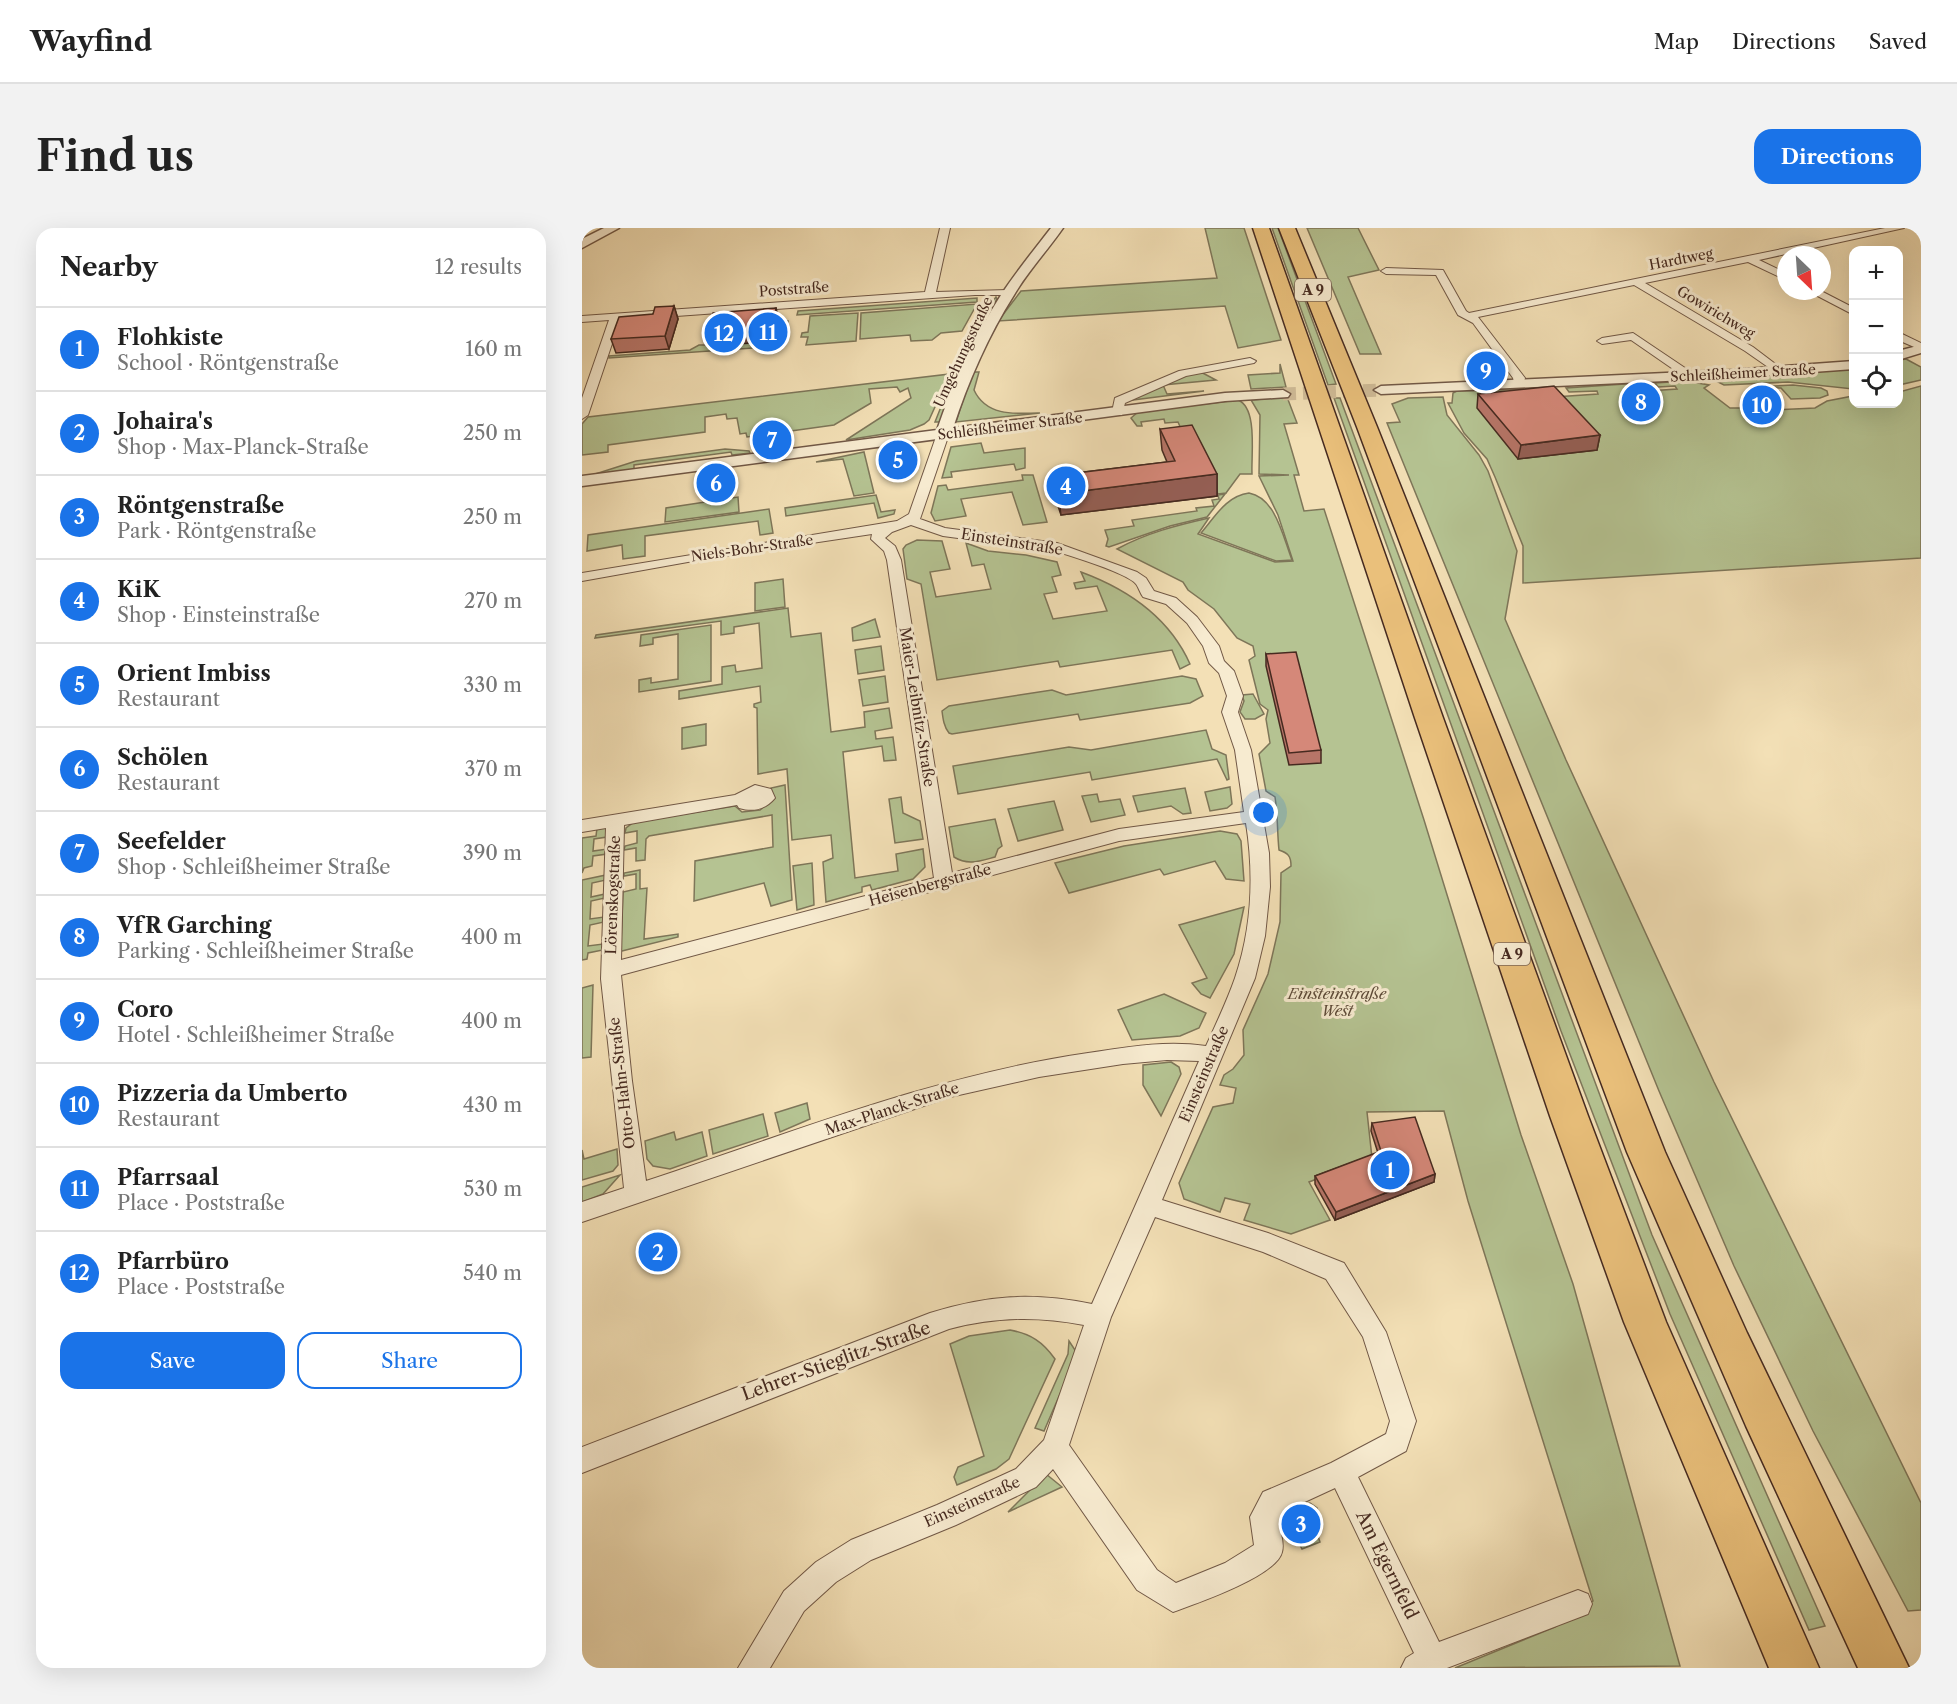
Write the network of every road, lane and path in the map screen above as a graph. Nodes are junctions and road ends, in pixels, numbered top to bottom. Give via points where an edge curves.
1 (613, 228) edge
2 (945, 228) edge
3 (1057, 228) edge
4 (1261, 228) edge
5 (1287, 228) edge
6 (1899, 228) edge
7 (582, 244) edge
8 (1752, 260) junction
9 (1386, 271) dead end
10 (1777, 272) edge
11 (1636, 282) junction
12 (1008, 293) junction
13 (930, 295) junction
14 (1831, 300) edge
15 (1849, 309) edge
16 (616, 316) junction
17 (1469, 316) junction
18 (582, 319) edge
19 (1903, 337) edge
20 (1602, 341) dead end
21 (1921, 348) edge
22 (1903, 355) edge
23 (1250, 361) dead end
24 (1849, 365) edge
25 (1778, 371) junction
26 (1690, 376) junction
27 (1519, 384) junction
28 (1381, 390) tunnel mouth
29 (1283, 394) tunnel mouth
30 (1118, 412) junction
31 (582, 415) edge
32 (943, 434) junction
33 (582, 481) edge
34 (911, 520) junction
35 (882, 534) junction
36 (582, 577) edge
37 (742, 799) dead end
38 (1254, 816) junction
39 (615, 821) junction
40 (582, 826) edge
41 (944, 882) junction
42 (610, 970) junction
43 (1212, 1055) junction
44 (636, 1195) junction
45 (1148, 1205) junction
46 (582, 1212) edge
47 (1099, 1317) junction
48 (1055, 1448) junction
49 (582, 1460) edge
50 (1341, 1472) junction
51 (1578, 1604) dead end
52 (1424, 1664) edge
53 (753, 1668) edge
54 (1794, 1668) edge
55 (1884, 1668) edge

1 - 7 street
2 - 13 street
3 - 12 street, Umgehungsstraße
4 - 54 highway, A 9 via 1433,729 1641,1311
5 - 55 highway, A 9 via 1646,1152 1767,1424
6 - 8 street, Hardtweg
8 - 10 street
8 - 11 street, Hardtweg
9 - 17 street via 1439,272 1462,313
11 - 17 street, Hardtweg
11 - 25 street, Gowirichweg via 1749,349
12 - 13 street, Poststraße
12 - 32 street, Umgehungsstraße via 978,350
13 - 16 street, Poststraße
14 - 15 street
16 - 18 street, Poststraße
16 - 31 street
17 - 27 street via 1485,330 1519,378
19 - 21 street
20 - 26 street via 1633,336
21 - 22 street
23 - 30 street via 1182,373 1119,401
24 - 25 street, Schleißheimer Straße
25 - 26 street, Schleißheimer Straße
26 - 27 street, Schleißheimer Straße
27 - 28 street, Schleißheimer Straße
29 - 30 street, Schleißheimer Straße via 1225,397
30 - 32 street, Schleißheimer Straße
32 - 33 street, Schleißheimer Straße
32 - 34 street via 917,513
34 - 35 street
34 - 38 street, Einsteinstraße via 943,532 1077,553 1132,575 1141,581 1148,594 1178,607 1192,620 1211,646 1217,663 1226,671 1235,696 1230,712 1243,750
35 - 36 street, Niels-Bohr-Straße via 850,535
35 - 41 street, Maier-Leibnitz-Straße via 896,567
37 - 39 street, Lörenskogstraße
38 - 41 street, Heisenbergstraße via 1119,835
38 - 43 street, Einsteinstraße via 1261,887 1255,936 1245,978
39 - 40 street, Lörenskogstraße
39 - 42 street, Lörenskogstraße
41 - 42 street, Heisenbergstraße
42 - 44 street, Otto-Hahn-Straße
43 - 44 street, Max-Planck-Straße via 1190,1050 1130,1054 992,1078
43 - 45 street, Einsteinstraße
44 - 46 street, Max-Planck-Straße
45 - 47 street, Einsteinstraße
45 - 50 street via 1268,1243 1335,1271 1374,1332 1403,1421 1397,1442
47 - 48 street, Einsteinstraße
47 - 49 street, Lehrer-Stieglitz-Straße via 1048,1307 1008,1306 967,1314 761,1388
48 - 50 street via 1147,1580 1173,1598 1256,1562 1269,1551 1264,1517 1273,1502
48 - 53 street, Einsteinstraße via 1026,1478 861,1550 826,1572 794,1601
50 - 52 street, Am Egernfeld
51 - 52 street, Am Egernfeld

